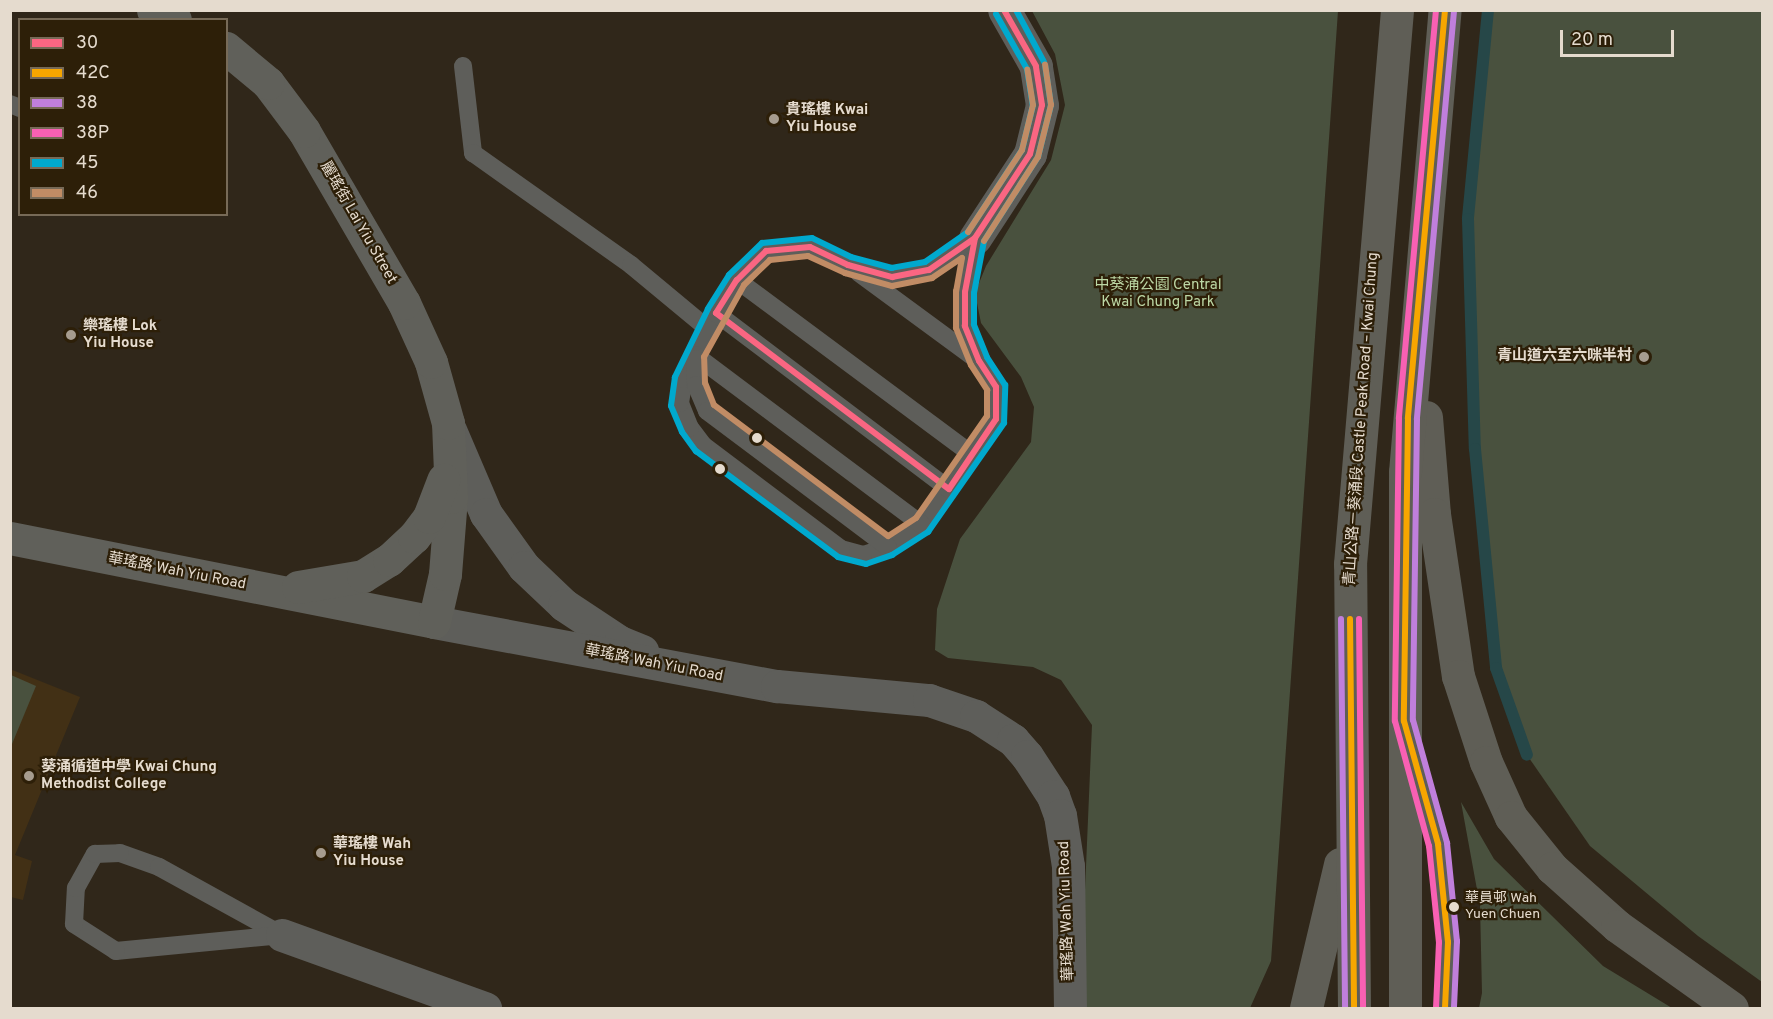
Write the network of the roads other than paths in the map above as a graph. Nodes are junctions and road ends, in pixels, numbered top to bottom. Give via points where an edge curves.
1 (153, 10) edge
2 (1004, 10) edge
3 (1397, 10) edge
4 (1445, 10) edge
5 (171, 18) edge
6 (228, 50) edge
7 (464, 66) dead end
8 (975, 238) junction
9 (848, 265) junction
10 (1421, 269) junction
11 (737, 280) junction
12 (712, 321) junction
13 (695, 355) junction
14 (979, 361) junction
15 (448, 423) junction
16 (973, 455) junction
17 (949, 489) junction
18 (922, 525) junction
19 (10, 538) edge
20 (888, 547) junction
21 (267, 590) junction
22 (434, 622) junction
23 (696, 672) junction
24 (1404, 721) junction
25 (1351, 812) junction
26 (282, 935) junction
27 (485, 1008) edge
28 (1070, 1008) edge
29 (1306, 1008) edge
30 (1354, 1008) edge
31 (1405, 1008) edge
32 (1445, 1008) edge
33 (1732, 1008) edge

1 - 5 street
2 - 8 street via 1036,66 1042,105 1030,154
3 - 25 main road, 青山公路－葵涌段 Castle Peak Road – Kwai Chung via 1350,552
4 - 10 main road
6 - 15 street, 麗瑤街 Lai Yiu Street via 268,83 304,130 418,330
7 - 12 lane via 473,153
8 - 9 lane via 929,270 892,277
8 - 14 lane via 965,292 965,326
9 - 11 lane via 810,247 766,251
9 - 14 lane
10 - 24 main road via 1405,484
10 - 33 main road via 1428,443 1439,555 1458,676 1486,762 1511,817 1552,868 1617,926
11 - 12 lane
11 - 16 lane
12 - 13 lane
12 - 17 lane
13 - 18 lane
13 - 20 lane via 696,385 707,411
13 - 20 lane via 684,378 680,403 690,428 703,445 840,549 863,555
14 - 16 lane via 996,387 996,419
15 - 21 street via 445,473 439,496 429,517 399,552 363,576
15 - 22 street, 麗瑤街 Lai Yiu Street via 448,541
15 - 23 street, 麗瑤街 Lai Yiu Street via 486,514 538,582 564,605 620,642
16 - 17 lane
17 - 18 lane
18 - 20 lane
19 - 21 street, 華瑤路 Wah Yiu Road
21 - 22 street, 華瑤路 Wah Yiu Road
22 - 23 street, 華瑤路 Wah Yiu Road
23 - 28 street, 華瑤路 Wah Yiu Road via 811,691 930,699 976,716 1013,740 1053,796 1066,840
24 - 31 main road
24 - 32 lane via 1438,844 1448,942
25 - 29 main road
25 - 30 main road, 青山公路－葵涌段 Castle Peak Road – Kwai Chung
26 - 26 lane via 116,951 74,924 76,888 95,854 120,853 159,867
26 - 27 street

